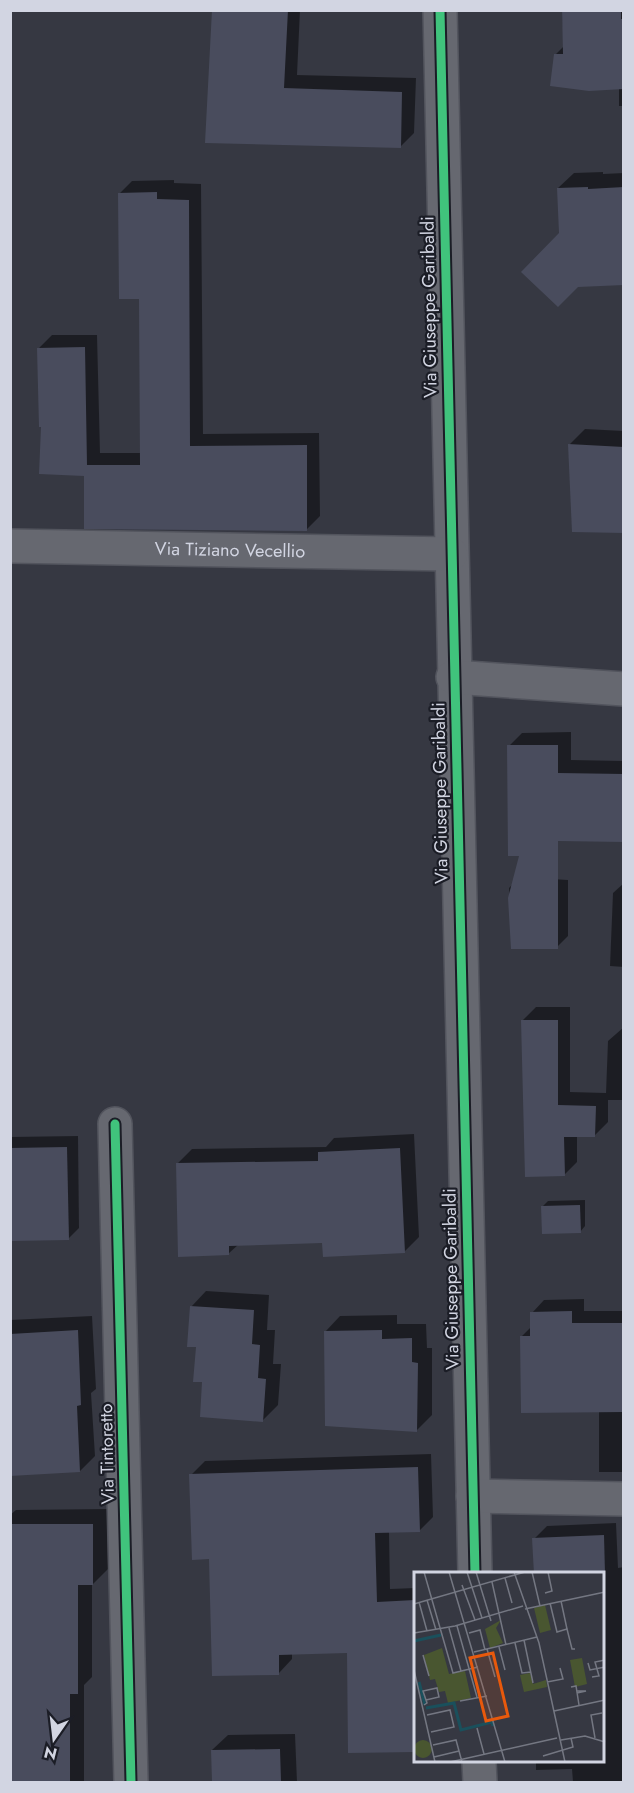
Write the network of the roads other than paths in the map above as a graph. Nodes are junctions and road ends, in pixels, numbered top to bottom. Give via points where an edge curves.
1 (440, 10) edge
2 (10, 546) edge
3 (451, 554) junction
4 (453, 677) junction
5 (624, 689) edge
6 (115, 1124) dead end
7 (473, 1496) junction
8 (624, 1499) edge
9 (475, 1572) edge
10 (479, 1763) edge
11 (131, 1782) edge
12 (480, 1782) edge

1 - 3 street, Via Giuseppe Garibaldi
2 - 3 street, Via Tiziano Vecellio
3 - 4 street, Via Giuseppe Garibaldi
4 - 5 street
4 - 7 street, Via Giuseppe Garibaldi
6 - 11 street, Via Tintoretto
7 - 8 street
7 - 9 street, Via Giuseppe Garibaldi
10 - 12 street

